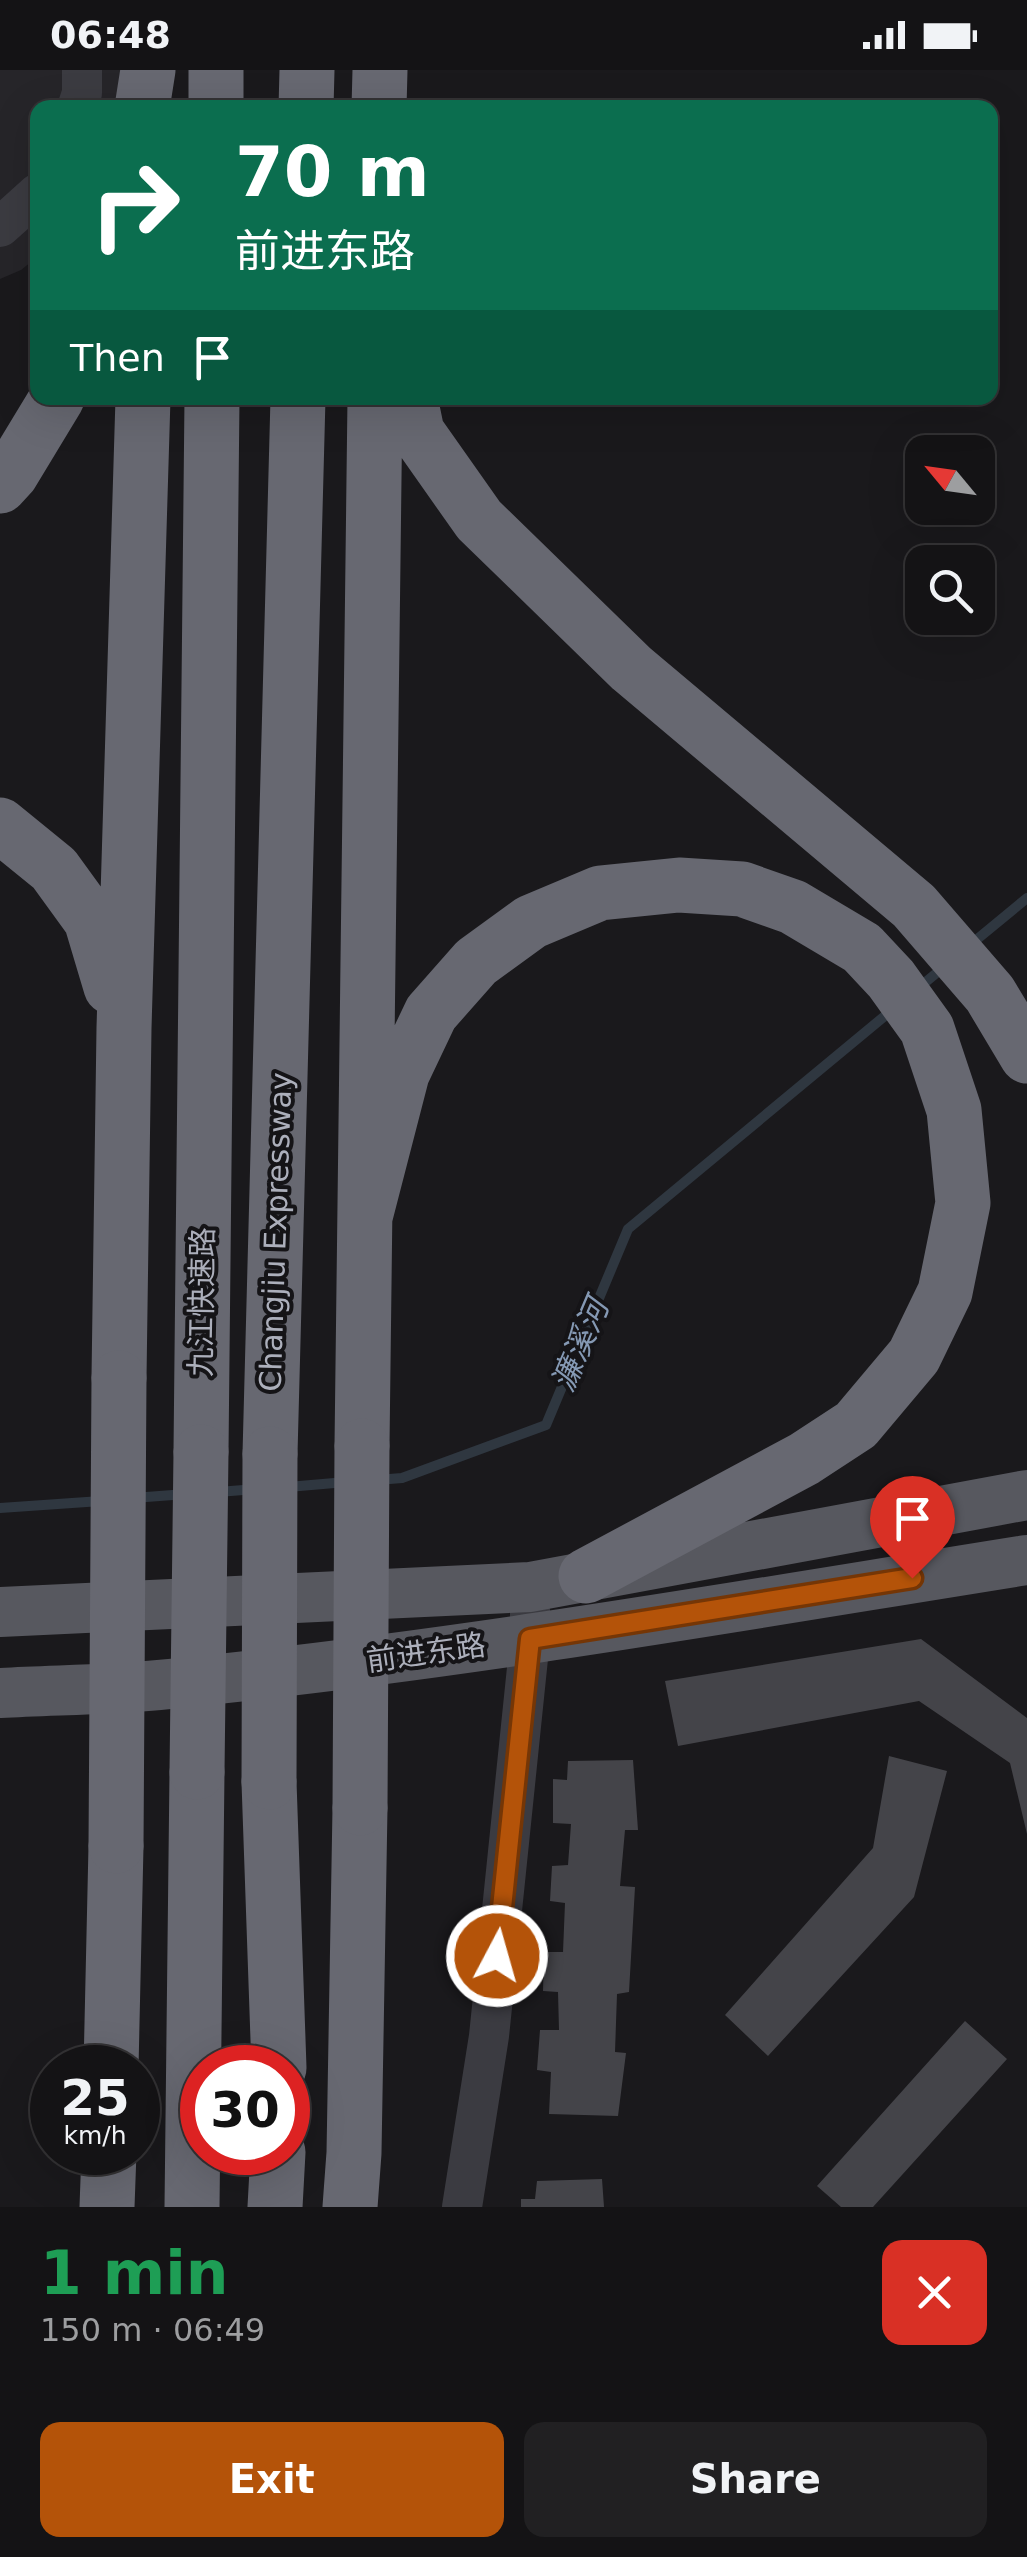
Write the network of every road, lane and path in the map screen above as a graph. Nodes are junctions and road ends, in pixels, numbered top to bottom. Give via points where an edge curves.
1 (82, 70) edge
2 (149, 70) edge
3 (216, 70) edge
4 (307, 70) edge
5 (380, 70) edge
6 (80, 100) edge
7 (143, 100) edge
8 (150, 100) edge
9 (216, 100) edge
10 (306, 100) edge
11 (379, 100) edge
12 (30, 201) edge
13 (0, 228) edge
14 (53, 405) edge
15 (142, 405) edge
16 (212, 405) edge
17 (298, 405) edge
18 (375, 405) edge
19 (411, 405) edge
20 (0, 486) edge
21 (0, 825) edge
22 (124, 1028) junction
23 (1027, 1056) edge
24 (365, 1217) junction
25 (1027, 1495) edge
26 (1027, 1560) edge
27 (586, 1576) junction
28 (530, 1587) junction
29 (0, 1612) edge
30 (530, 1639) junction
31 (0, 1693) edge
32 (111, 2045) edge
33 (278, 2045) edge
34 (108, 2175) edge
35 (277, 2175) edge
36 (107, 2207) edge
37 (192, 2207) edge
38 (275, 2207) edge
39 (350, 2207) edge
40 (462, 2207) edge

1 - 6 street
2 - 7 highway
2 - 8 highway
3 - 9 highway
4 - 10 highway
5 - 11 highway
12 - 13 street
14 - 20 highway
15 - 22 highway
16 - 37 highway, 九江快速路, bridge
17 - 33 highway, Changjiu Expressway, bridge via 270,1454 269,1782
18 - 24 highway
19 - 23 highway via 416,432 479,520 631,668 914,906 990,994
21 - 22 highway via 54,869 90,920
22 - 32 highway, bridge
24 - 27 highway via 402,1074 431,1014 476,962 531,922 600,892 679,885 742,890 793,907 862,948 926,1029 954,1110 963,1203 945,1292 914,1356 856,1424 804,1460
24 - 39 highway, bridge
25 - 27 main road, 前进东路
26 - 30 main road, 前进东路
27 - 28 main road, 前进东路
28 - 29 main road, 前进东路
28 - 30 street
30 - 31 main road, 前进东路 via 155,1686
30 - 40 street via 489,2036
34 - 36 highway
35 - 38 highway

